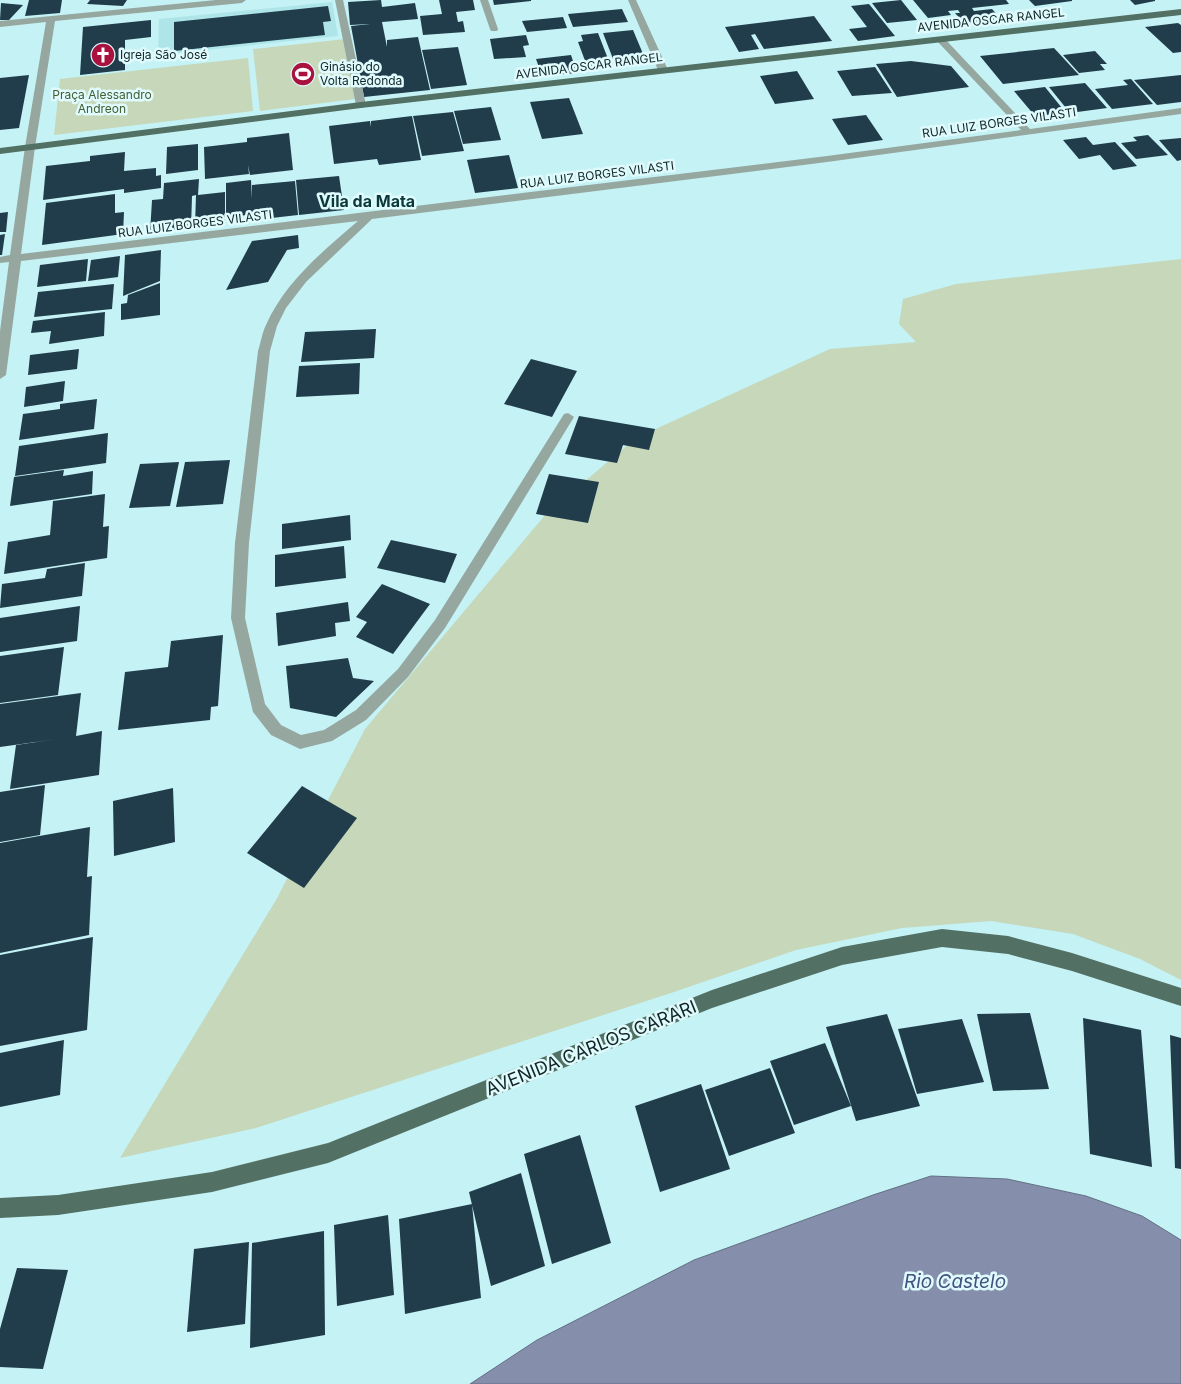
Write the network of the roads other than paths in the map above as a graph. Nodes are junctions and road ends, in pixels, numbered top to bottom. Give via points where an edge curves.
1 (242, 0) edge
2 (339, 0) edge
3 (484, 0) edge
4 (632, 0) edge
5 (1181, 12) edge
6 (51, 19) junction
7 (0, 24) edge
8 (494, 29) dead end
9 (940, 39) junction
10 (664, 70) junction
11 (361, 105) junction
12 (1181, 112) edge
13 (1028, 132) junction
14 (30, 147) junction
15 (0, 151) edge
16 (369, 216) junction
17 (16, 258) junction
18 (0, 260) edge
19 (0, 375) edge
20 (568, 417) dead end
21 (1181, 997) edge
22 (0, 1208) edge

1 - 6 street
2 - 11 street
3 - 8 street
4 - 10 street
5 - 9 main road, AVENIDA OSCAR RANGEL
6 - 7 street
6 - 14 street
9 - 10 main road, AVENIDA OSCAR RANGEL
9 - 13 street
10 - 11 main road, AVENIDA OSCAR RANGEL
11 - 14 main road, AVENIDA OSCAR RANGEL
12 - 13 street, RUA LUIZ BORGES VILASTI
13 - 16 street, RUA LUIZ BORGES VILASTI
14 - 15 main road, AVENIDA OSCAR RANGEL
14 - 17 street
16 - 17 street, RUA LUIZ BORGES VILASTI
16 - 20 street via 302,279 271,326 264,351 242,543 238,618 258,707 276,730 300,742 327,736 361,715 403,673 440,624
17 - 18 street, RUA LUIZ BORGES VILASTI
17 - 19 street
21 - 22 main road, AVENIDA CARLOS CARARI via 1008,945 942,938 842,956 703,1003 328,1153 212,1182 58,1205

